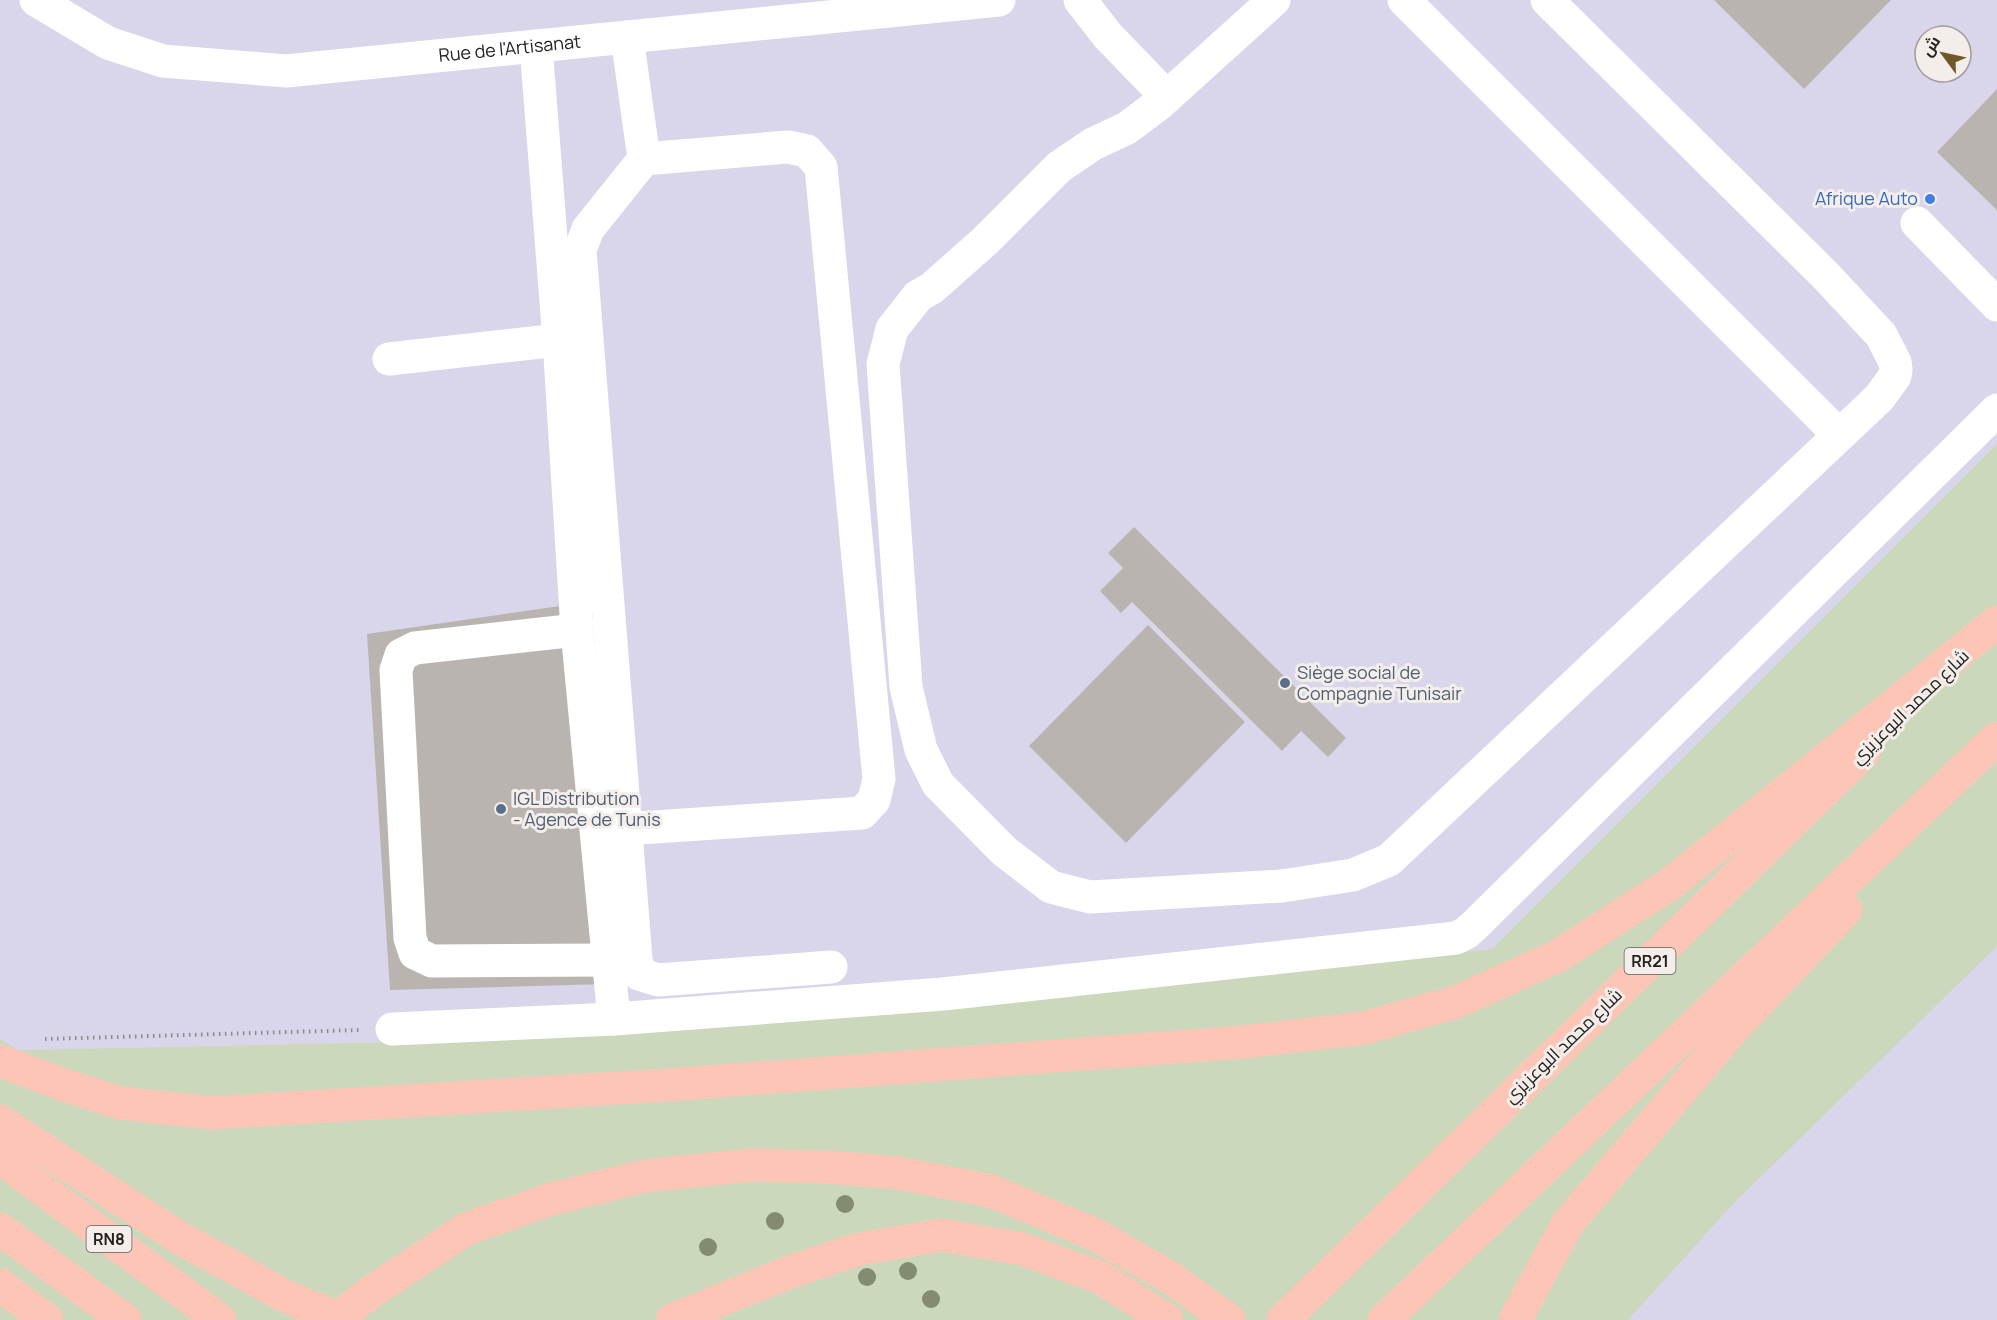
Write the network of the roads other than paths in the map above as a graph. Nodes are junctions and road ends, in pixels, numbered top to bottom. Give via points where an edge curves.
1 (36, 0) edge
2 (999, 0) edge
3 (1080, 0) edge
4 (1274, 0) edge
5 (1404, 0) edge
6 (1547, 0) edge
7 (627, 37) junction
8 (536, 46) junction
9 (1167, 97) junction
10 (644, 159) junction
11 (1917, 223) dead end
12 (1997, 305) edge
13 (559, 340) junction
14 (389, 359) dead end
15 (1997, 410) edge
16 (1839, 435) junction
17 (1997, 622) edge
18 (577, 630) junction
19 (1997, 740) edge
20 (625, 829) junction
21 (609, 960) junction
22 (831, 967) dead end
23 (614, 1020) junction
24 (392, 1029) road end
25 (0, 1061) edge
26 (0, 1121) edge
27 (0, 1156) edge
28 (0, 1229) edge
29 (0, 1285) edge
30 (1293, 1310) edge
31 (48, 1320) edge
32 (124, 1320) edge
33 (220, 1320) edge
34 (335, 1320) edge
35 (344, 1320) edge
36 (672, 1320) edge
37 (1167, 1320) edge
38 (1229, 1320) edge
39 (1384, 1320) edge
40 (1515, 1320) edge

1 - 8 street, Rue de l'Artisanat via 108,43 163,61 286,71
2 - 7 street, Rue de l'Artisanat
3 - 9 street via 1108,36
4 - 9 street
5 - 16 street
6 - 16 street via 1881,335 1895,362 1895,376 1879,398
7 - 8 street, Rue de l'Artisanat
7 - 10 street
8 - 13 street
9 - 16 street via 1126,128 1059,167 985,242 918,296 892,329 883,364 906,687 921,750 938,784 1004,851 1051,887 1090,897 1282,886 1353,875 1389,860
10 - 20 street via 588,230 580,250
10 - 20 street via 788,147 807,151 821,167 879,780 874,800 862,813
11 - 12 street
13 - 14 street
13 - 18 street
15 - 23 street via 1477,923 1456,938 943,994
17 - 25 highway via 1670,885 1558,956 1456,1002 1364,1028 1243,1042 667,1085 211,1113 120,1103
17 - 30 highway, شارع محمد البوعزيزي / RR21
18 - 21 street
18 - 21 street via 415,648 401,655 396,670 410,938 416,953 432,962
19 - 39 highway
19 - 40 highway via 1887,868 1735,1027 1576,1214
20 - 22 street via 639,974 658,980
21 - 23 street
23 - 24 street
26 - 35 highway via 178,1237 287,1297
27 - 33 highway, RN8
28 - 32 highway
29 - 31 highway
34 - 38 highway via 466,1229 551,1198 645,1176 751,1165 898,1173 991,1191 1096,1235 1171,1278
36 - 37 highway via 787,1273 859,1249 942,1235 1022,1249 1099,1277

